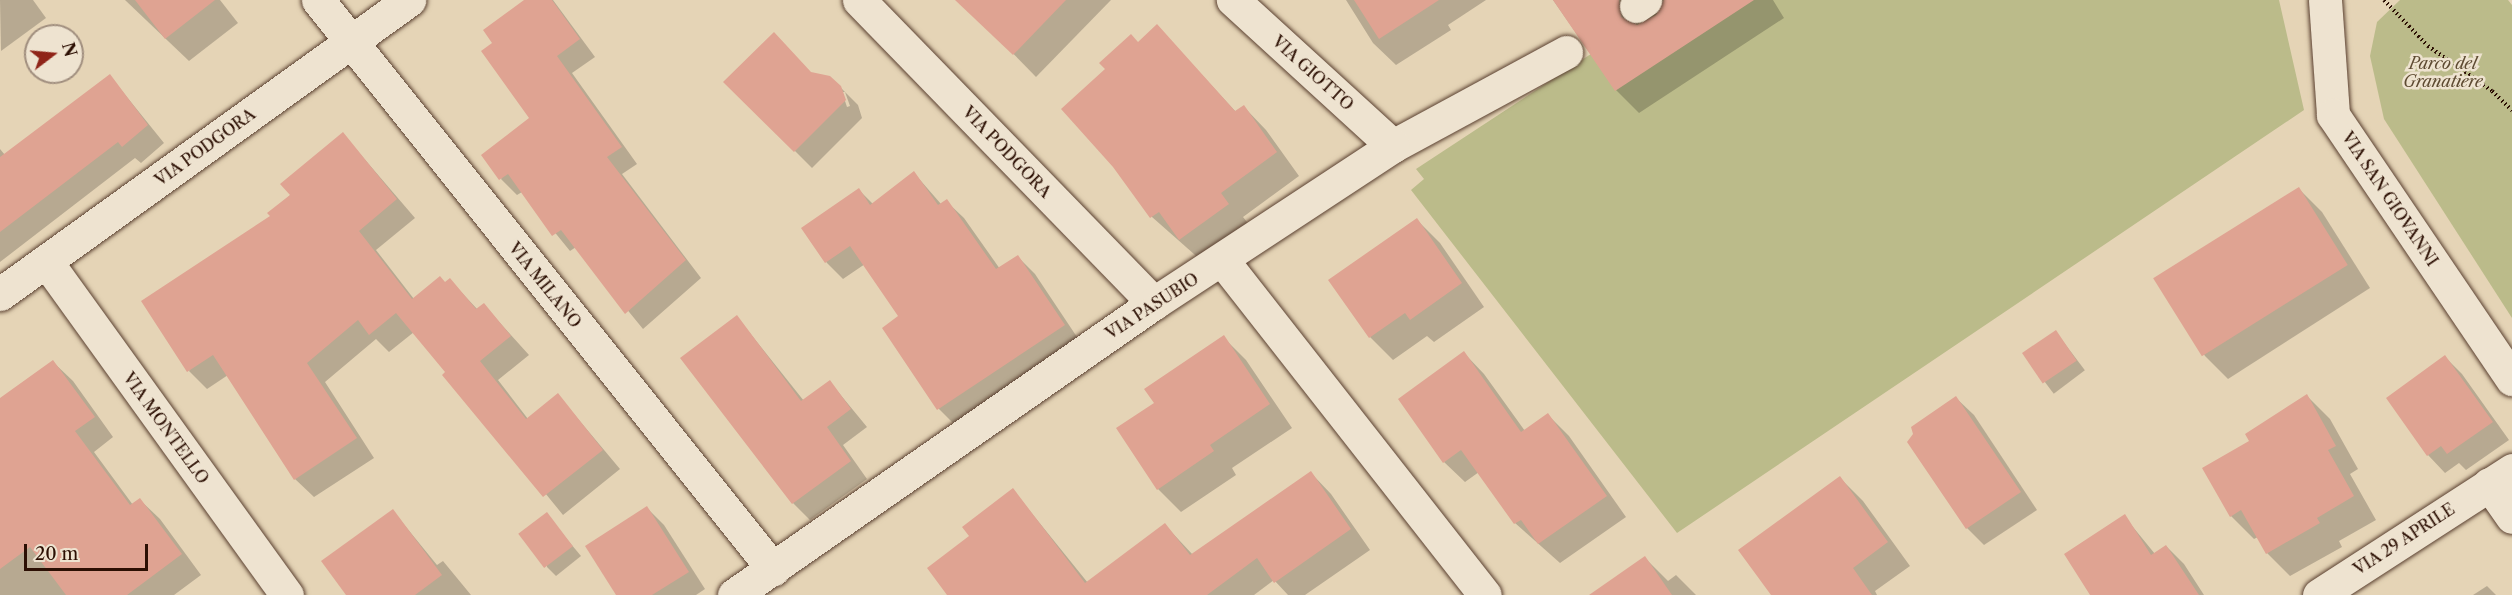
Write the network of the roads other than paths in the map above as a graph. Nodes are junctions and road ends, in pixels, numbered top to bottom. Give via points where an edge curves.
1 (318, 0) edge
2 (409, 0) edge
3 (859, 0) edge
4 (1233, 0) edge
5 (2325, 0) edge
6 (350, 43) junction
7 (1566, 52) dead end
8 (1394, 146) junction
9 (46, 261) junction
10 (1223, 261) junction
11 (0, 294) edge
12 (1154, 303) junction
13 (2512, 379) edge
14 (2501, 477) edge
15 (2512, 517) edge
16 (773, 568) junction
17 (286, 595) edge
18 (734, 595) edge
19 (1485, 595) edge
20 (2319, 595) edge

1 - 6 street, VIA MILANO
2 - 6 street, VIA PODGORA
3 - 12 street, VIA PODGORA
4 - 8 street, VIA GIOTTO
5 - 13 street, VIA SAN GIOVANNI via 2334,115
6 - 9 street, VIA PODGORA
6 - 16 street, VIA MILANO
7 - 8 street
8 - 10 street
9 - 11 street, VIA PODGORA
9 - 17 street, VIA MONTELLO
10 - 12 street, VIA PASUBIO
10 - 19 street
12 - 16 street, VIA PASUBIO
14 - 15 street, VIA 29 APRILE
14 - 20 street, VIA 29 APRILE
16 - 18 street, VIA PASUBIO

